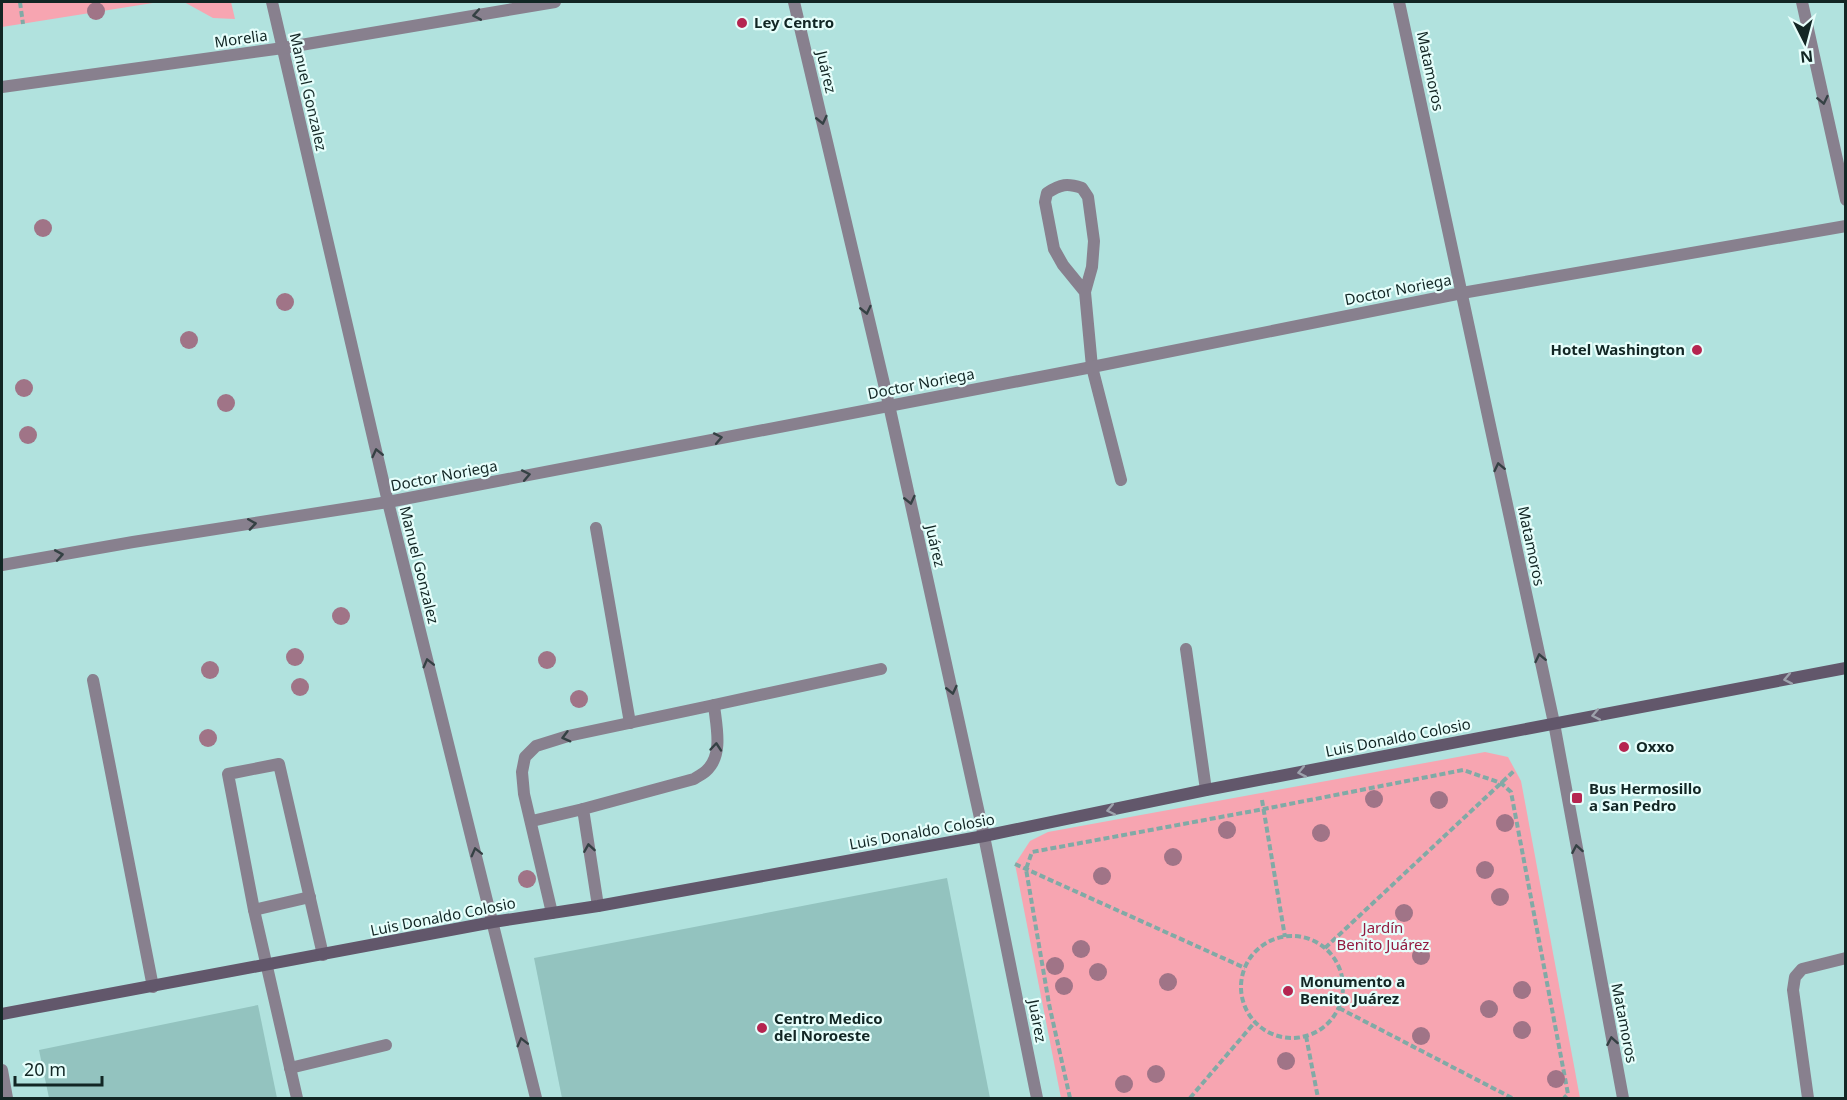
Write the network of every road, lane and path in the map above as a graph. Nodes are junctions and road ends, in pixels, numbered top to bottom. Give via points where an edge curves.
1 (20, 2) edge
2 (272, 2) edge
3 (555, 2) edge
4 (795, 2) edge
5 (1399, 2) edge
6 (1802, 2) edge
7 (23, 24) dead end
8 (283, 48) junction
9 (2, 87) edge
10 (1845, 200) edge
11 (1845, 226) edge
12 (1084, 292) junction
13 (1462, 293) junction
14 (1092, 367) junction
15 (888, 405) junction
16 (1121, 480) dead end
17 (388, 502) junction
18 (596, 528) dead end
19 (2, 565) edge
20 (1186, 649) dead end
21 (1845, 668) edge
22 (881, 669) dead end
23 (93, 680) dead end
24 (714, 705) junction
25 (630, 723) junction
26 (1554, 723) junction
27 (1515, 770) dead end
28 (1501, 783) junction
29 (1206, 790) junction
30 (1261, 793) dead end
31 (583, 809) junction
32 (1264, 809) junction
33 (532, 821) junction
34 (984, 836) junction
35 (1015, 864) dead end
36 (1026, 868) junction
37 (310, 897) junction
38 (598, 906) junction
39 (254, 910) junction
40 (552, 913) junction
41 (493, 922) junction
42 (1286, 937) junction
43 (1325, 948) junction
44 (323, 955) junction
45 (1845, 958) edge
46 (266, 964) junction
47 (1245, 968) junction
48 (153, 987) junction
49 (1339, 1008) junction
50 (2, 1014) edge
51 (1255, 1022) junction
52 (1306, 1036) junction
53 (386, 1045) dead end
54 (290, 1068) junction
55 (2, 1070) edge
56 (7, 1098) edge
57 (297, 1098) edge
58 (536, 1098) edge
59 (1037, 1098) edge
60 (1070, 1098) edge
61 (1190, 1098) edge
62 (1318, 1098) edge
63 (1512, 1098) edge
64 (1564, 1098) edge
65 (1623, 1098) edge
66 (1808, 1098) edge

1 - 7 path
2 - 8 street, Manuel Gonzalez
3 -> 8 street, Morelia
4 -> 15 street, Juárez
5 - 13 street, Matamoros
6 -> 10 street
8 - 9 street, Morelia
17 -> 8 street, Manuel Gonzalez
11 - 13 street, Doctor Noriega
12 - 12 street via 1092,267 1094,241 1088,197 1082,188 1060,185 1047,192 1045,202 1054,249
12 - 14 street
13 - 14 street, Doctor Noriega
26 -> 13 street, Matamoros
14 - 15 street, Doctor Noriega
14 - 16 street
17 -> 15 street, Doctor Noriega
15 -> 34 street, Juárez
19 -> 17 street, Doctor Noriega
41 -> 17 street, Manuel Gonzalez
18 - 25 street
20 - 29 street
21 -> 26 main road, Luis Donaldo Colosio
22 - 24 street
23 - 48 street
24 - 25 street
31 -> 24 street via 694,779 707,771 717,746
25 -> 33 street via 536,746 525,757 522,772
26 -> 29 main road, Luis Donaldo Colosio
65 -> 26 street, Matamoros
27 - 28 path
28 - 32 path via 1463,770
28 - 43 path
28 - 64 path via 1511,792 1568,1094
29 -> 34 main road, Luis Donaldo Colosio
30 - 32 path
31 - 33 street
38 -> 31 street
32 - 36 path via 1032,852
32 - 42 path
33 - 40 street
34 - 38 main road, Luis Donaldo Colosio
34 - 59 street, Juárez
35 - 36 path
36 - 47 path
36 - 60 path via 1049,1005
37 - 39 street
37 - 39 street via 279,764 228,774
37 - 44 street
38 - 40 main road, Luis Donaldo Colosio
39 - 46 street
40 - 41 main road, Luis Donaldo Colosio
41 - 44 main road, Luis Donaldo Colosio
58 -> 41 street, Manuel Gonzalez
42 - 43 path via 1313,940
42 - 47 path via 1261,946
43 - 49 path via 1342,976 1344,992
44 - 46 main road, Luis Donaldo Colosio
45 - 66 street via 1802,969 1795,977 1793,990
46 - 48 main road, Luis Donaldo Colosio
46 - 54 street
47 - 51 path via 1242,997
48 - 50 main road, Luis Donaldo Colosio
49 - 52 path via 1320,1030
49 - 63 path
51 - 52 path via 1279,1036
51 - 61 path
52 - 62 path
53 - 54 street
54 - 57 street
55 - 56 street

